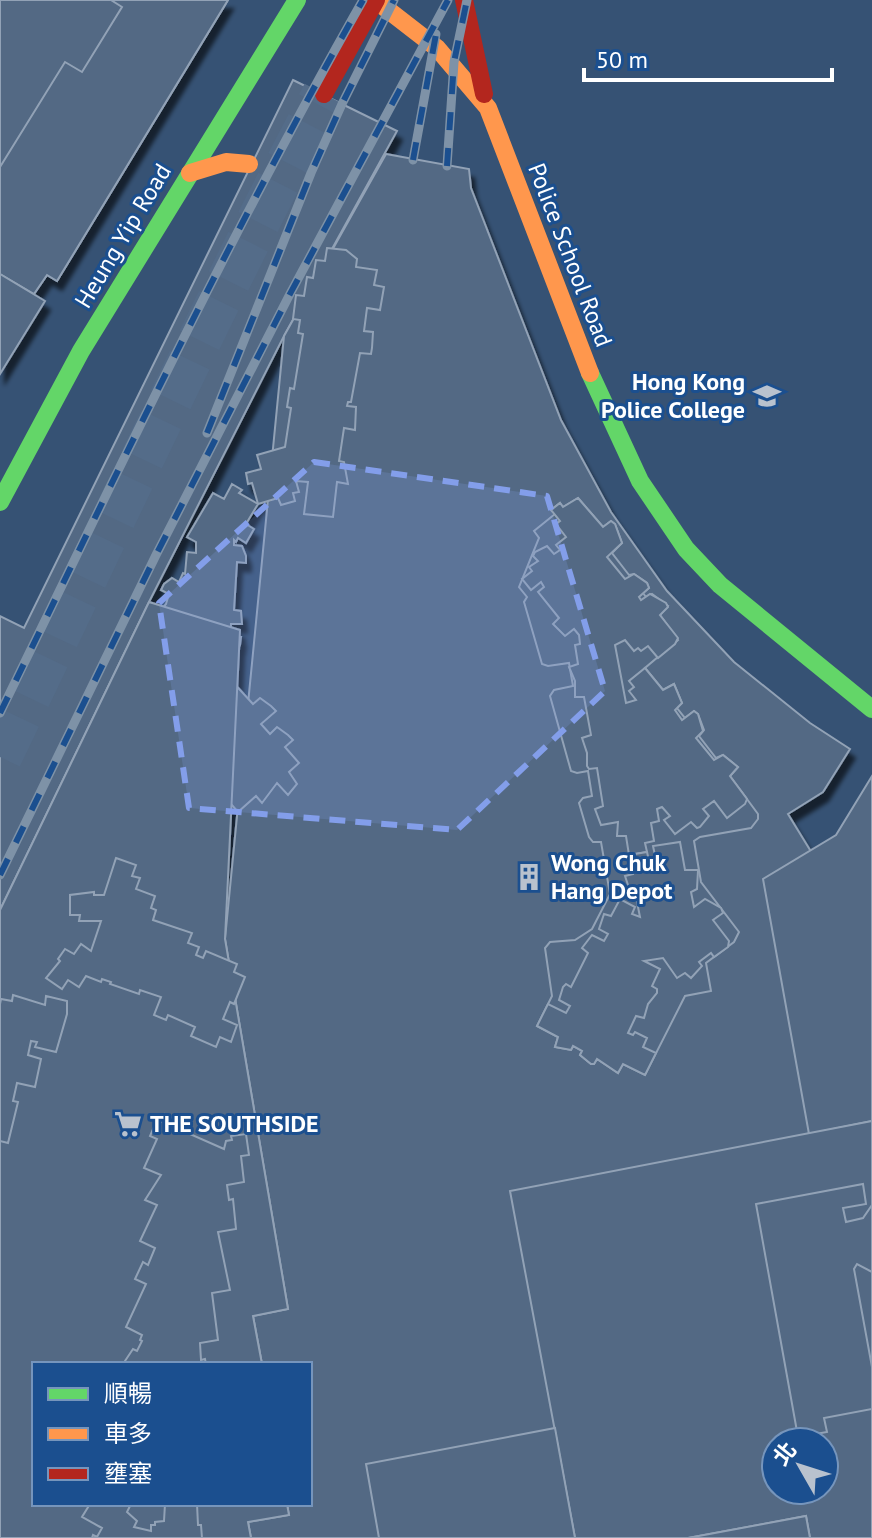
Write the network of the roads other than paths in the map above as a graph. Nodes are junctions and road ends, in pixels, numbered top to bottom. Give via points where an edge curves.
1 (297, 0) edge
2 (376, 0) edge
3 (464, 0) edge
4 (324, 94) tunnel mouth
5 (488, 108) junction
6 (249, 164) dead end
7 (190, 173) junction
8 (0, 502) edge
9 (872, 709) edge

1 - 7 street, Heung Yip Road
2 - 4 street
2 - 5 street, Police School Road via 437,46
3 - 5 street
5 - 9 street, Police School Road via 587,366 640,481 686,549 720,585
6 - 7 street via 218,162
7 - 8 street, Heung Yip Road via 81,351

